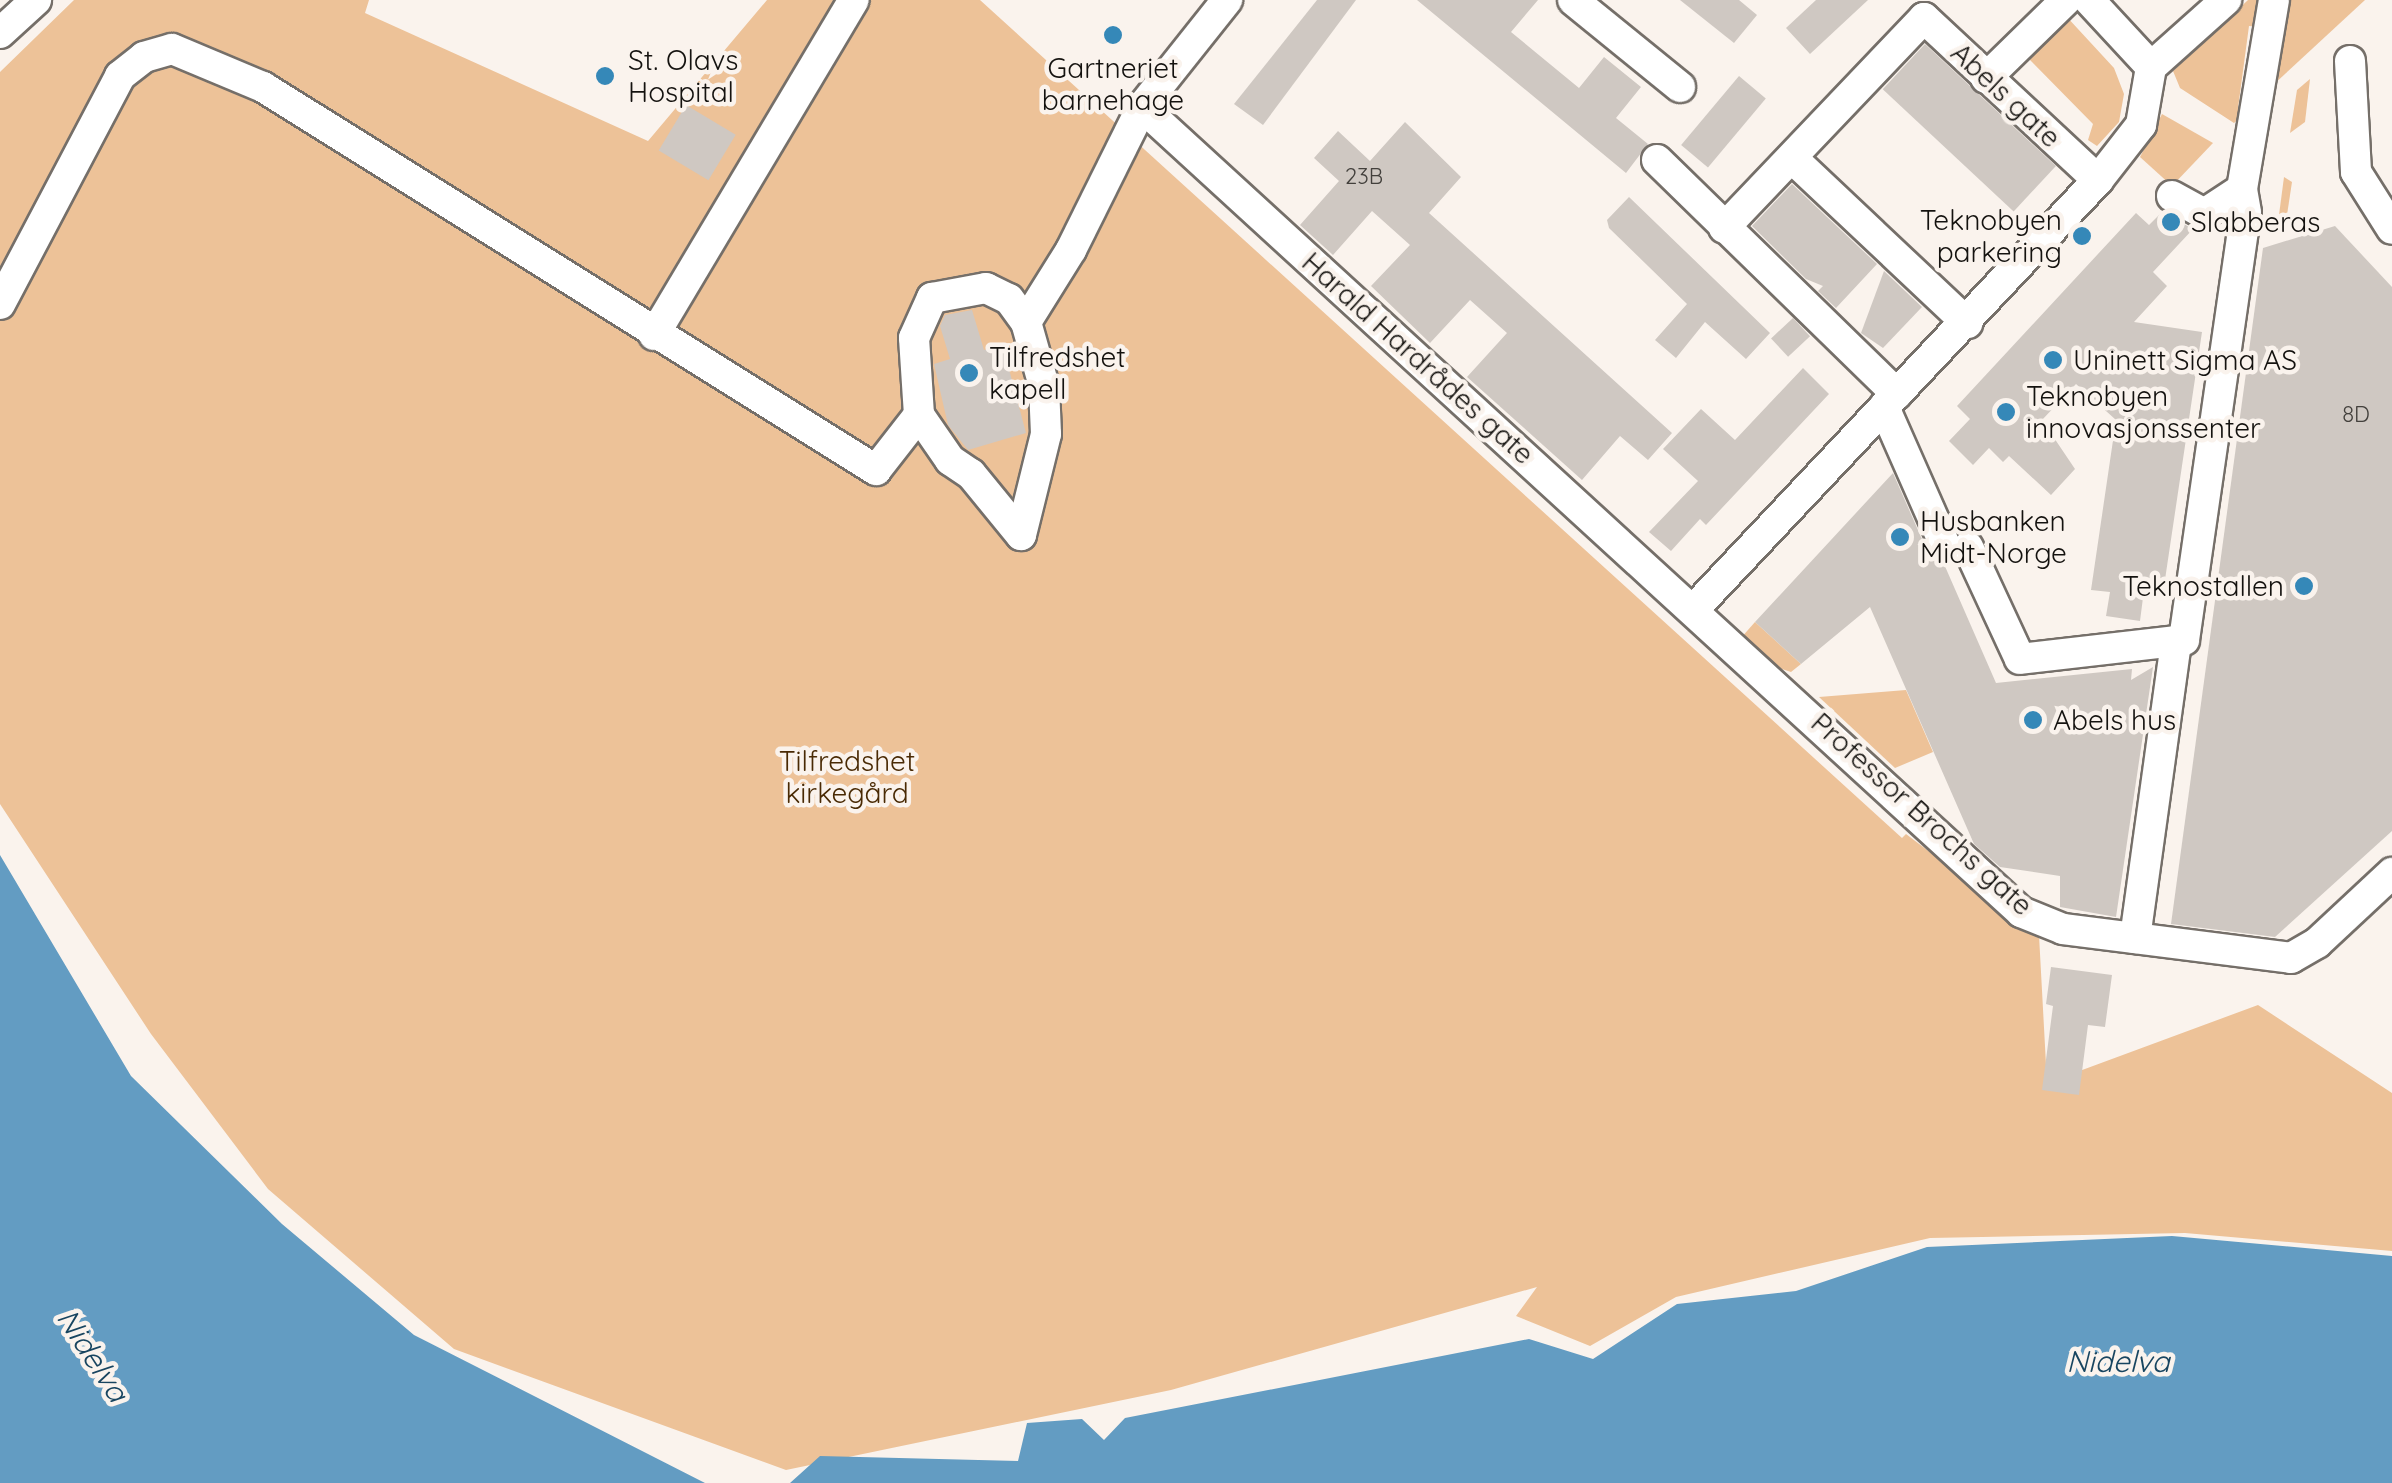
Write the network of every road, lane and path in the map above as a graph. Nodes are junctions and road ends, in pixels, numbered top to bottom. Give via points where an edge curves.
1 (36, 0) edge
2 (854, 0) edge
3 (1227, 0) edge
4 (1574, 0) edge
5 (2066, 0) edge
6 (2090, 0) edge
7 (2226, 0) edge
8 (2274, 0) edge
9 (0, 34) edge
10 (2350, 61) dead end
11 (2151, 67) junction
12 (1986, 78) junction
13 (1680, 87) dead end
14 (1142, 107) junction
15 (1792, 158) junction
16 (1657, 160) dead end
17 (2098, 180) junction
18 (2242, 189) junction
19 (2172, 196) dead end
20 (1724, 228) junction
21 (2392, 228) edge
22 (0, 304) edge
23 (1026, 322) junction
24 (1967, 324) junction
25 (654, 335) junction
26 (1890, 400) junction
27 (918, 414) junction
28 (1694, 610) junction
29 (2176, 642) junction
30 (2392, 873) edge
31 (2136, 938) junction

1 - 9 street
2 - 25 street
3 - 14 street
4 - 13 street
5 - 12 street
6 - 11 street
7 - 11 street
8 - 18 street
10 - 21 street via 2356,172
11 - 17 street via 2141,125
12 - 15 street, Abels gate via 1924,18
12 - 17 street, Abels gate
14 - 23 street via 1071,250
14 - 28 street, Harald Hardrådes gate
15 - 20 street, Abels gate
15 - 24 street
16 - 20 street
17 - 24 street
18 - 19 street via 2204,214
18 - 29 street via 2246,212 2205,498 2184,640
20 - 26 street
22 - 25 street via 120,76 144,57 172,49 263,87
23 - 27 street via 1009,299 986,288 932,298 914,338
23 - 27 street via 1044,386 1046,434 1021,535 971,474 950,460
24 - 26 street
25 - 27 street via 876,470
26 - 28 street
26 - 29 street via 1957,546 2020,660
28 - 31 street, Professor Brochs gate via 2022,912 2064,930
29 - 31 street
30 - 31 street, Professor Brochs gate via 2318,943 2291,958

